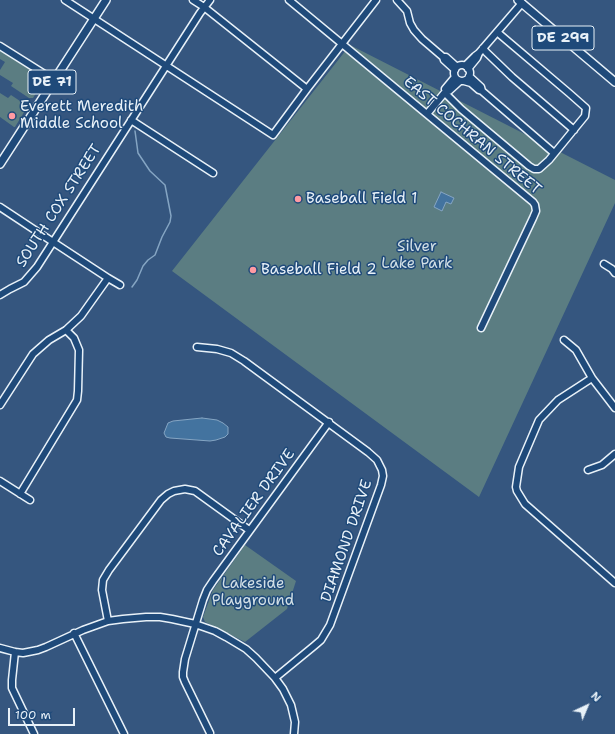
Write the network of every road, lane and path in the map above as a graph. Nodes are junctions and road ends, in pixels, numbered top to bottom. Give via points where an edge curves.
1 (65, 0) edge
2 (106, 0) edge
3 (193, 0) edge
4 (210, 0) edge
5 (289, 0) edge
6 (376, 0) edge
7 (397, 0) edge
8 (520, 2) edge
9 (204, 7) junction
10 (94, 18) junction
11 (497, 32) junction
12 (342, 44) junction
13 (0, 46) edge
14 (481, 51) junction
15 (166, 66) junction
16 (467, 67) junction
17 (456, 68) junction
18 (469, 76) junction
19 (460, 79) junction
20 (54, 80) junction
21 (615, 82) edge
22 (307, 89) junction
23 (482, 91) junction
24 (445, 92) junction
25 (427, 114) junction
26 (131, 120) junction
27 (574, 130) junction
28 (554, 153) junction
29 (0, 164) edge
30 (212, 173) dead end
31 (0, 207) edge
32 (53, 242) junction
33 (604, 264) dead end
34 (615, 273) edge
35 (108, 278) junction
36 (120, 285) dead end
37 (0, 295) edge
38 (481, 328) dead end
39 (66, 330) junction
40 (564, 340) dead end
41 (197, 347) dead end
42 (592, 378) junction
43 (0, 405) edge
44 (615, 408) edge
45 (329, 422) junction
46 (615, 454) edge
47 (588, 470) dead end
48 (0, 481) edge
49 (20, 494) junction
50 (30, 500) dead end
51 (250, 530) junction
52 (615, 583) edge
53 (108, 621) junction
54 (195, 624) junction
55 (74, 633) junction
56 (0, 648) edge
57 (14, 652) junction
58 (275, 678) junction
59 (210, 733) dead end
60 (34, 734) edge
61 (124, 734) edge
62 (294, 734) edge

1 - 10 street
2 - 10 main road, DE 71
3 - 9 street
4 - 9 street, SOUTH COX STREET
5 - 12 street, EAST COCHRAN STREET
6 - 12 street
7 - 17 street via 407,11 414,30
8 - 11 street
8 - 21 main road, DE 299
9 - 15 street, SOUTH COX STREET
9 - 22 street
10 - 15 street
10 - 20 main road, DE 71
11 - 14 street
11 - 27 street via 586,108 585,116
12 - 22 street
12 - 25 street, EAST COCHRAN STREET
13 - 20 street
14 - 16 street
14 - 27 street via 486,52
15 - 22 street via 273,135
15 - 26 street, SOUTH COX STREET
16 - 17 street via 461,65
16 - 18 street
17 - 19 street via 454,72
18 - 19 street via 466,80
18 - 23 street
19 - 23 street via 472,83
19 - 24 street via 445,89
20 - 29 main road, DE 71
23 - 28 street
24 - 25 street
24 - 28 street via 461,109 534,169 539,169
25 - 38 street, EAST COCHRAN STREET via 533,202 536,208
26 - 30 street
26 - 32 street, SOUTH COX STREET
27 - 28 street
31 - 32 street
32 - 35 street
32 - 37 street, SOUTH COX STREET via 24,282
33 - 34 street
35 - 36 street
35 - 39 street via 81,316
39 - 43 street via 33,354
39 - 49 street via 74,338 79,350 77,400
40 - 42 street via 576,350
41 - 45 street, DIAMOND DRIVE via 217,349 238,356
42 - 44 street
42 - 52 street via 558,400 539,420 519,467 516,487 525,504
45 - 51 street, CAVALIER DRIVE
45 - 58 street, DIAMOND DRIVE via 373,456 382,470 382,481 330,625 321,640
46 - 47 street via 602,465
48 - 49 street
49 - 50 street
51 - 53 street via 195,491 185,489 168,494 103,580 102,590
51 - 54 street, CAVALIER DRIVE via 207,590
53 - 54 street via 146,617
53 - 55 street
54 - 58 street via 215,631 236,643 256,658
54 - 59 street, CAVALIER DRIVE via 183,665 183,677
55 - 57 street via 46,648
55 - 61 street
56 - 57 street
57 - 60 street via 12,688
58 - 62 street via 291,705 295,722

